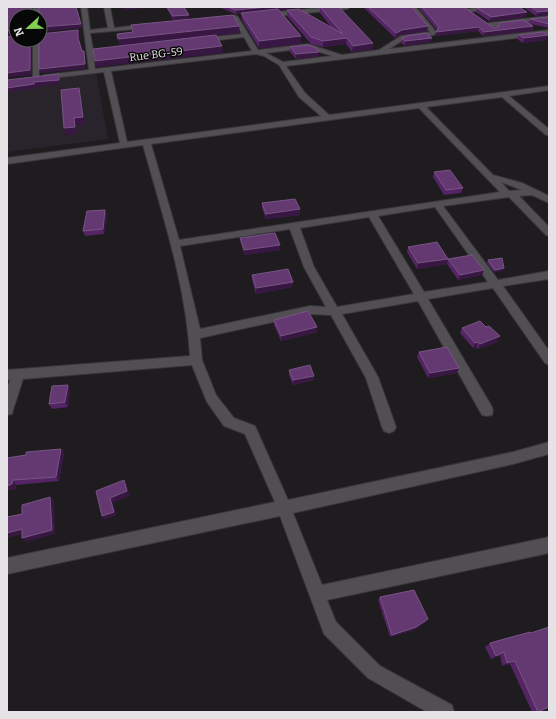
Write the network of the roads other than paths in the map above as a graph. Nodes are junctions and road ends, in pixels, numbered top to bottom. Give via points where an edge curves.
1 (84, 7) edge
2 (108, 7) edge
3 (347, 7) edge
4 (413, 7) edge
5 (498, 7) edge
6 (464, 9) edge
7 (280, 13) junction
8 (257, 15) edge
9 (530, 15) edge
10 (235, 17) junction
11 (242, 17) edge
12 (227, 18) edge
13 (549, 18) edge
14 (285, 19) edge
15 (536, 20) junction
16 (483, 21) junction
17 (157, 25) edge
18 (111, 29) junction
19 (494, 29) edge
20 (79, 31) edge
21 (87, 31) junction
22 (549, 32) edge
23 (434, 33) junction
24 (500, 33) edge
25 (246, 35) junction
26 (506, 37) junction
27 (199, 40) edge
28 (448, 44) junction
29 (35, 48) edge
30 (113, 50) edge
31 (90, 52) junction
32 (256, 52) junction
33 (381, 52) junction
34 (342, 57) junction
35 (282, 64) junction
36 (107, 69) junction
37 (92, 71) junction
38 (549, 88) edge
39 (503, 94) junction
40 (420, 105) junction
41 (327, 118) junction
42 (549, 133) edge
43 (146, 142) junction
44 (124, 145) junction
45 (7, 161) edge
46 (489, 176) junction
47 (533, 192) junction
48 (512, 194) junction
49 (549, 200) edge
50 (436, 204) junction
51 (372, 214) junction
52 (294, 226) junction
53 (549, 233) edge
54 (175, 244) junction
55 (549, 275) edge
56 (495, 283) junction
57 (421, 296) junction
58 (335, 312) junction
59 (194, 335) junction
60 (196, 360) junction
61 (549, 360) edge
62 (12, 374) edge
63 (7, 410) edge
64 (487, 411) dead end
65 (389, 427) dead end
66 (549, 448) edge
67 (284, 508) junction
68 (549, 545) edge
69 (7, 566) edge
70 (317, 594) junction
71 (445, 712) edge

1 - 21 street
2 - 18 street
3 - 7 street
4 - 23 street
5 - 6 street
6 - 16 street
7 - 8 street
7 - 14 street
9 - 15 street
10 - 11 street
10 - 12 street
10 - 25 street
13 - 15 street
15 - 16 street
16 - 19 street
17 - 18 street
18 - 21 street
20 - 21 street
21 - 31 street
22 - 26 street
23 - 28 street
23 - 33 street via 403,37
24 - 26 street
25 - 27 street
25 - 32 street
26 - 28 street
28 - 33 street
29 - 37 street, Rue BG-59 via 32,78
30 - 31 street
31 - 37 street
32 - 34 street, Rue BG-59 via 305,43
32 - 35 street
32 - 36 street, Rue BG-59
33 - 34 street
34 - 35 street
35 - 41 street via 302,95
36 - 37 street, Rue BG-59
36 - 44 street
38 - 39 street
39 - 40 street
39 - 42 street
40 - 41 street
40 - 46 street
41 - 43 street
43 - 44 street
43 - 54 street
44 - 45 street
46 - 47 street
46 - 48 street via 506,193
47 - 48 street
47 - 49 street
48 - 50 street
48 - 53 street
50 - 51 street
50 - 56 street
51 - 52 street
51 - 57 street
52 - 54 street
52 - 58 street via 309,267
54 - 59 street
55 - 56 street
56 - 57 street
56 - 61 street
57 - 58 street
57 - 64 street
58 - 59 street via 310,310
58 - 65 street via 372,377
59 - 60 street
60 - 62 street
60 - 67 street via 211,398 228,422 250,430
62 - 63 street
66 - 67 street
67 - 69 street
67 - 70 street
68 - 70 street
70 - 71 street via 330,628 374,672

